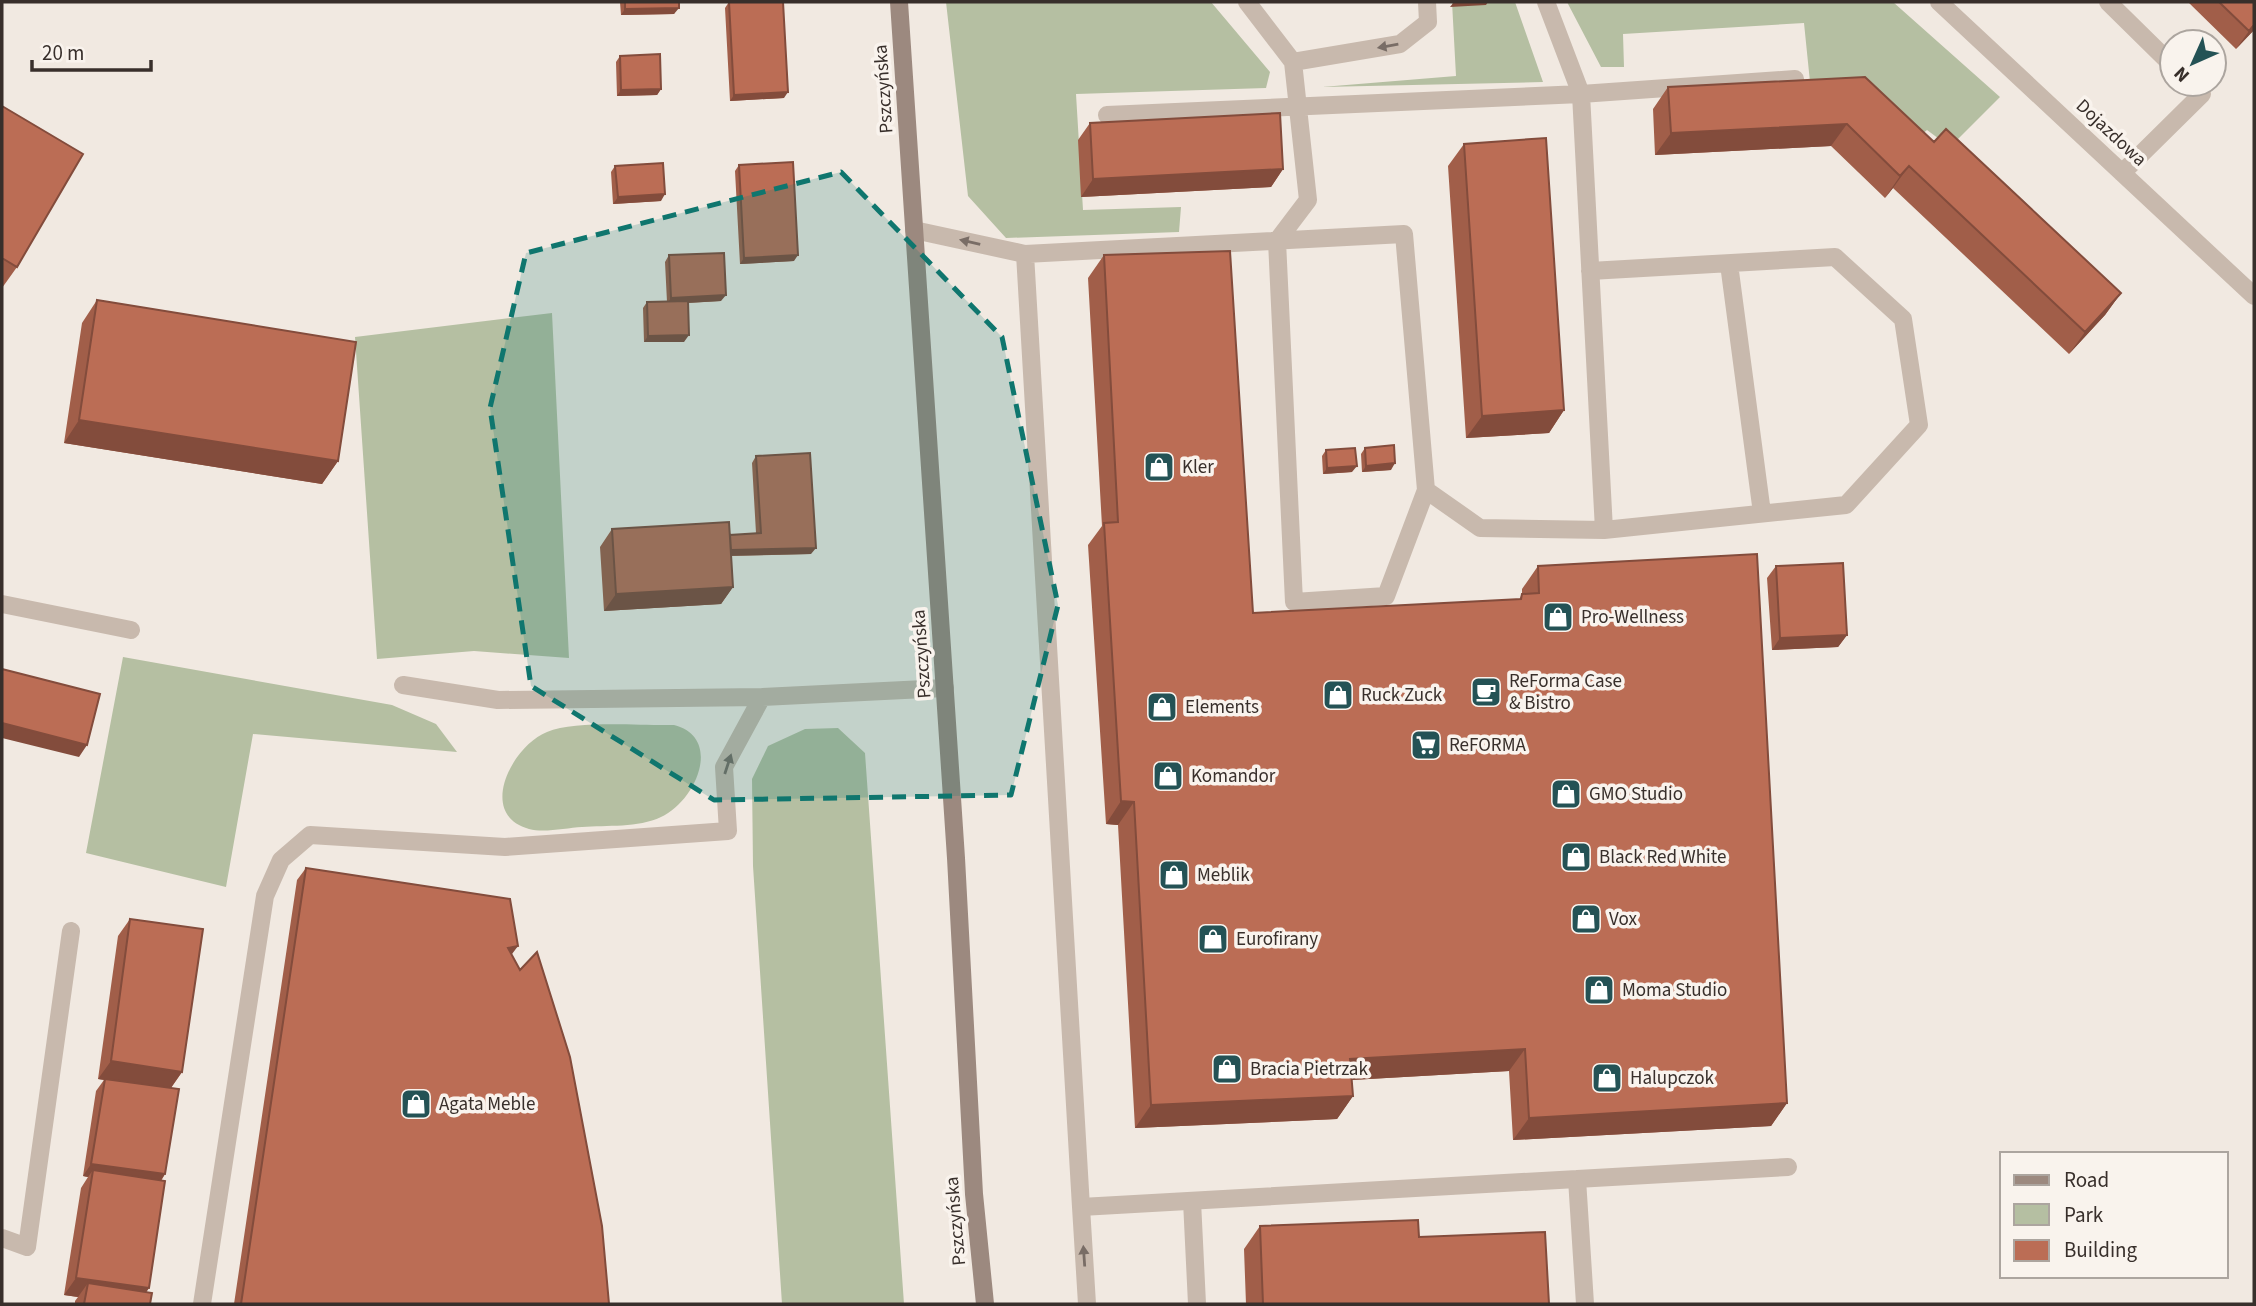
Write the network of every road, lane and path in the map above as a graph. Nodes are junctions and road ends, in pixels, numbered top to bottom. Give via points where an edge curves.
1 (899, 2) edge
2 (1247, 2) edge
3 (1427, 2) edge
4 (1546, 2) edge
5 (1939, 2) edge
6 (2108, 2) edge
7 (2158, 51) edge
8 (1293, 62) junction
9 (1795, 79) edge
10 (1581, 94) junction
11 (2198, 98) edge
12 (1299, 108) junction
13 (1107, 115) dead end
14 (2122, 173) junction
15 (914, 230) junction
16 (1277, 241) junction
17 (1025, 254) junction
18 (1730, 264) junction
19 (1590, 271) junction
20 (2254, 296) edge
21 (1426, 490) junction
22 (1762, 513) junction
23 (1604, 530) junction
24 (2, 604) edge
25 (131, 630) dead end
26 (403, 685) dead end
27 (945, 688) junction
28 (762, 697) junction
29 (71, 931) dead end
30 (1788, 1167) dead end
31 (1577, 1179) junction
32 (1192, 1201) junction
33 (1081, 1208) junction
34 (2, 1238) edge
35 (202, 1304) edge
36 (985, 1304) edge
37 (1087, 1304) edge
38 (1197, 1304) edge
39 (1585, 1304) edge

1 - 15 main road, Pszczyńska
2 - 8 lane
3 -> 8 lane via 1428,22 1400,44
4 - 10 lane
5 - 14 lane, Dojazdowa
6 - 7 lane
8 - 12 lane
9 - 10 lane
10 - 12 lane
10 - 19 lane
11 - 14 lane
12 - 13 lane
12 - 16 lane via 1308,200
14 - 20 lane, Dojazdowa
17 -> 15 lane
15 - 27 main road, Pszczyńska
16 - 17 lane
16 - 21 lane via 1404,234
16 - 21 lane via 1294,602 1386,596
17 - 33 lane
18 - 19 lane
18 - 22 lane
18 - 22 lane via 1835,257 1903,319 1919,425 1846,505
19 - 23 lane
21 - 23 lane via 1480,528
22 - 23 lane
24 - 25 lane
26 - 28 lane via 498,700
27 - 28 lane
27 - 36 main road, Pszczyńska via 974,1194
35 -> 28 lane via 265,896 281,860 310,835 505,847 728,831 724,767
29 - 34 lane via 27,1247
30 - 31 lane
31 - 32 lane
31 - 39 lane
32 - 33 lane
32 - 38 lane
37 -> 33 lane

